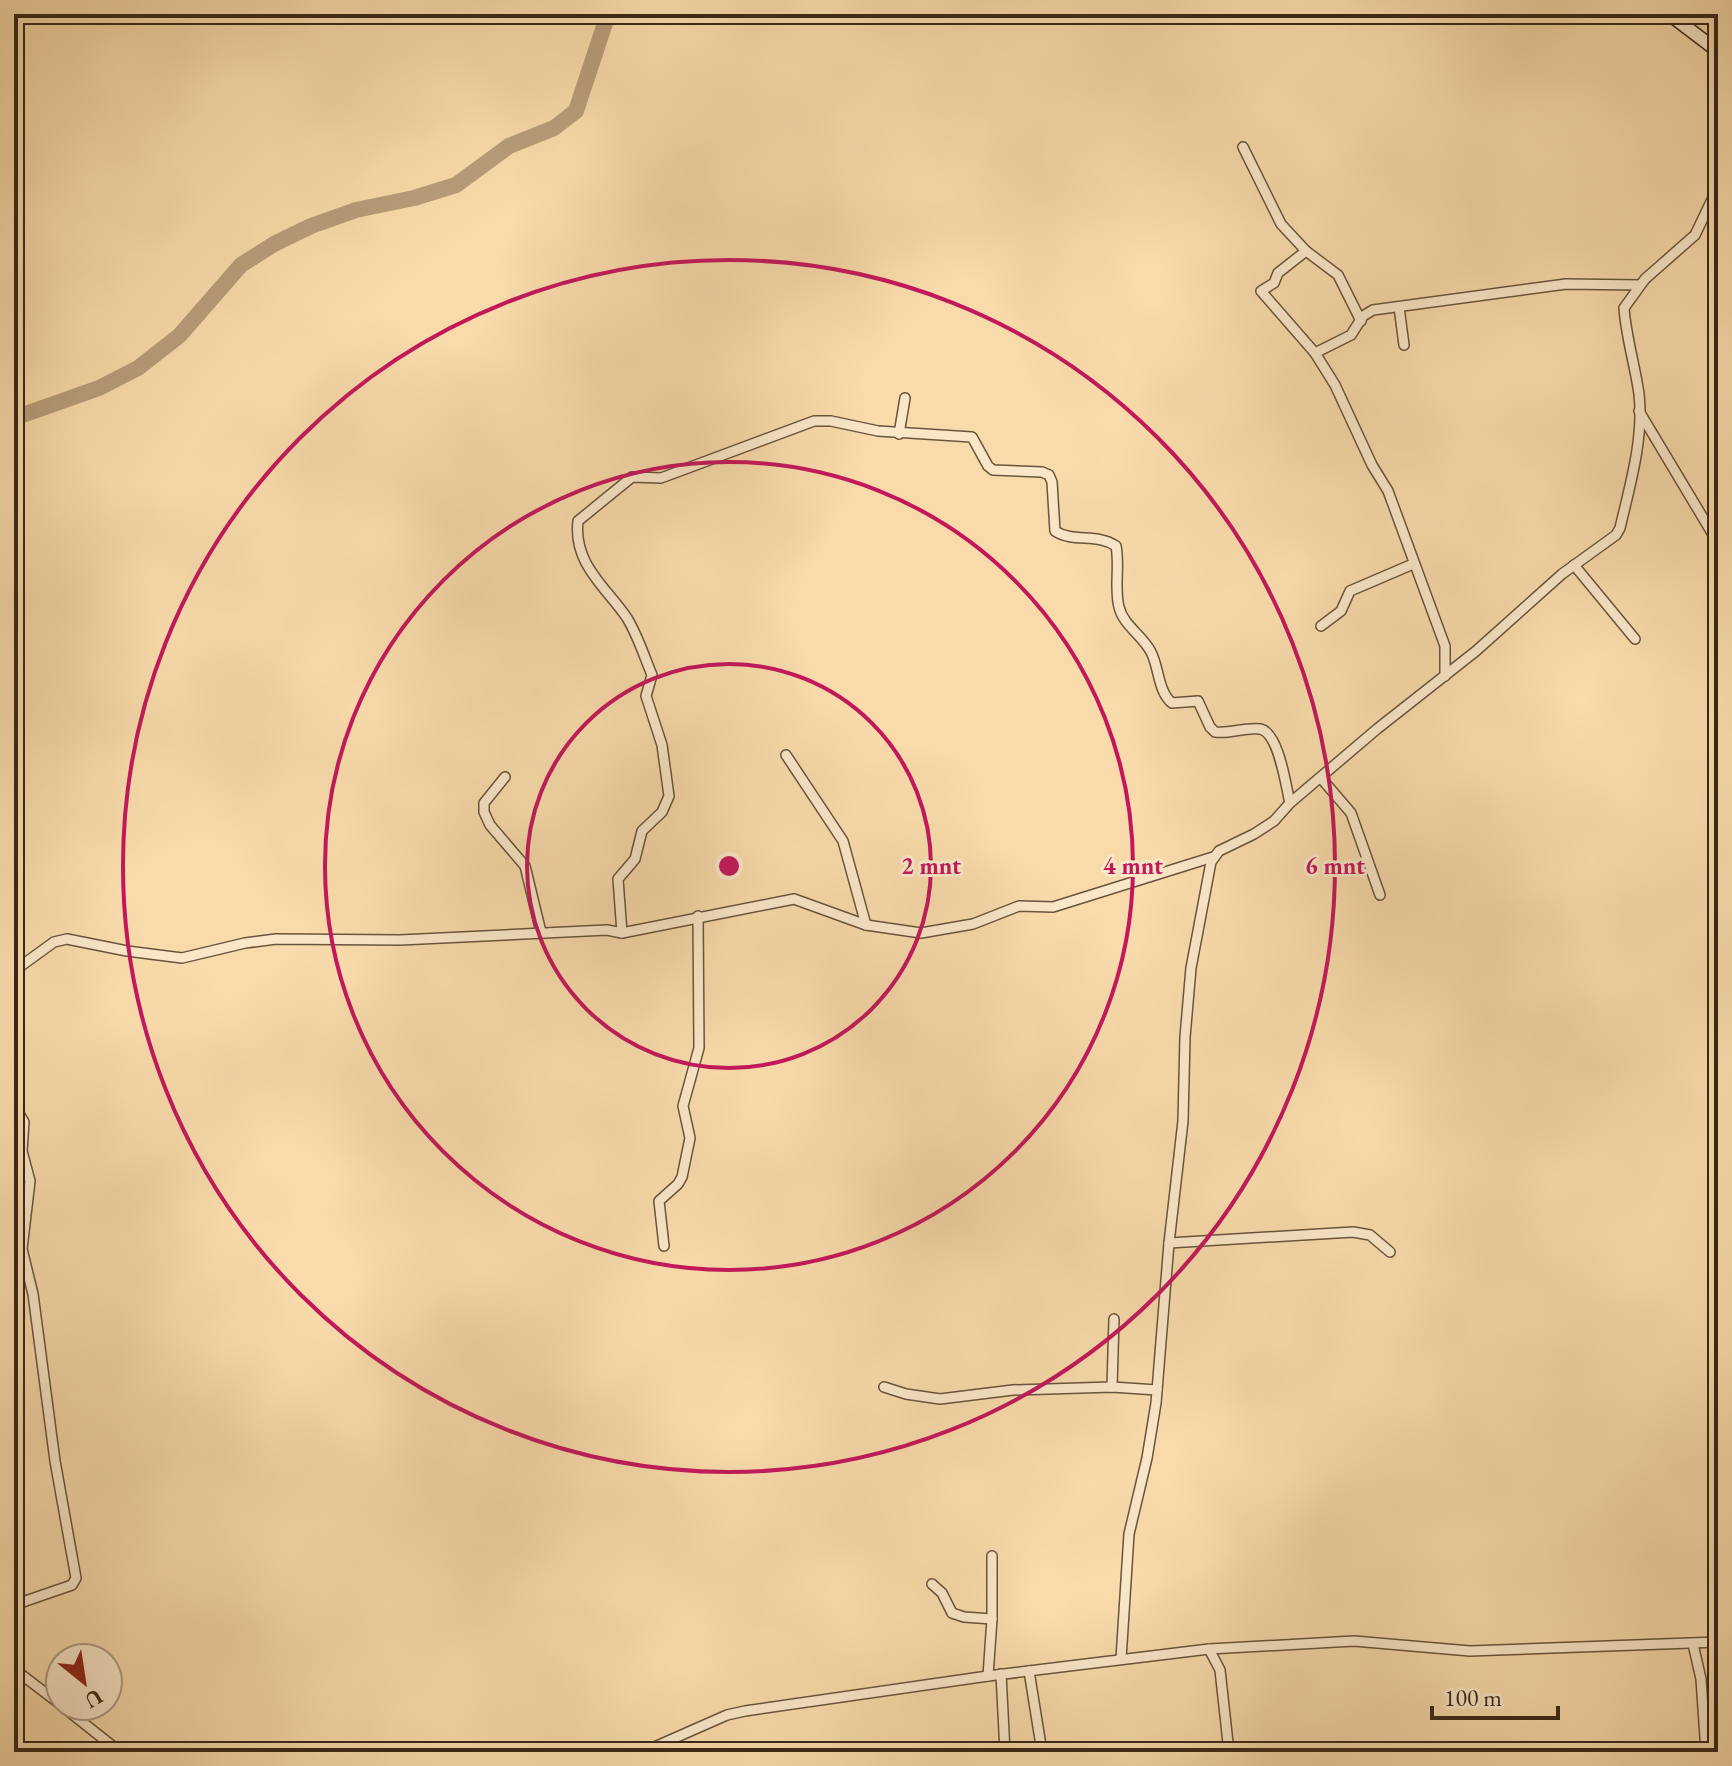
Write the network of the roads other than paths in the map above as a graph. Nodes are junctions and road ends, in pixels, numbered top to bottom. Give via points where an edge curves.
1 (1669, 14) edge
2 (1716, 68) edge
3 (1243, 147) dead end
4 (1718, 187) edge
5 (1306, 251) junction
6 (1640, 285) junction
7 (1399, 307) junction
8 (1361, 321) junction
9 (1404, 345) dead end
10 (1315, 353) junction
11 (905, 398) dead end
12 (1639, 411) junction
13 (899, 434) junction
14 (1718, 543) edge
15 (1413, 564) junction
16 (1574, 565) junction
17 (1321, 626) dead end
18 (1635, 639) dead end
19 (1445, 676) junction
20 (786, 755) dead end
21 (505, 777) dead end
22 (1321, 778) junction
23 (1290, 803) junction
24 (1213, 857) junction
25 (1380, 895) dead end
26 (698, 916) junction
27 (866, 925) junction
28 (541, 932) junction
29 (622, 933) junction
30 (14, 971) edge
31 (14, 1105) edge
32 (1169, 1243) junction
33 (664, 1246) dead end
34 (1390, 1252) dead end
35 (1114, 1319) dead end
36 (884, 1387) dead end
37 (1112, 1387) junction
38 (1157, 1390) junction
39 (992, 1556) dead end
40 (932, 1584) dead end
41 (14, 1605) edge
42 (992, 1619) junction
43 (1718, 1642) edge
44 (1693, 1644) junction
45 (1209, 1649) junction
46 (1121, 1659) junction
47 (14, 1669) edge
48 (1029, 1671) junction
49 (1001, 1674) junction
50 (988, 1676) junction
51 (44, 1692) edge
52 (82, 1722) edge
53 (120, 1752) edge
54 (643, 1752) edge
55 (1005, 1752) edge
56 (1042, 1752) edge
57 (1229, 1752) edge
58 (1706, 1752) edge

1 - 2 street via 1715,49
3 - 5 street via 1281,224
4 - 6 street via 1695,235
5 - 8 street via 1338,275
5 - 10 street via 1261,291
6 - 7 street via 1566,284
6 - 12 street via 1624,308
7 - 8 street via 1373,310
7 - 9 street
8 - 10 street via 1351,335
10 - 15 street via 1388,491
11 - 13 street
12 - 14 street
12 - 16 street via 1633,474 1620,528
13 - 23 street via 972,437 993,470 1049,475 1055,531 1116,546 1119,609 1149,648 1167,700 1198,701 1215,732 1268,733 1277,748
13 - 29 street via 825,420 808,423 661,478 635,476 580,518 579,544 586,565 627,619 652,675 646,696 669,786 667,805 642,831 635,859 618,879
15 - 17 street via 1350,591 1338,615
15 - 19 street via 1445,646
16 - 18 street
16 - 19 street
19 - 22 street
20 - 27 street via 843,841
21 - 28 street via 484,803 484,812 525,866
22 - 23 street
22 - 25 street via 1351,813
23 - 24 street via 1274,821
24 - 27 street via 1053,907 1019,906 973,924 921,933
24 - 32 street via 1191,968 1181,1146
26 - 27 street via 794,899
26 - 29 street
26 - 33 street via 699,1048 683,1106 690,1138 682,1177 659,1201
28 - 29 street
28 - 30 street via 400,940 276,939 182,958 67,939 54,942
31 - 41 street via 24,1120 22,1151 30,1181 22,1249 76,1578 72,1585
32 - 34 street via 1353,1232 1370,1235
32 - 38 street
35 - 37 street
36 - 37 street via 940,1399
37 - 38 street
38 - 46 street via 1129,1534
39 - 42 street
40 - 42 street via 952,1613
42 - 50 street
43 - 44 street
44 - 45 street via 1470,1651 1354,1641
44 - 58 street
45 - 46 street
45 - 57 street via 1220,1670
46 - 48 street
47 - 51 street
48 - 49 street
48 - 56 street
49 - 50 street
49 - 55 street
50 - 54 street via 735,1713
52 - 53 street

